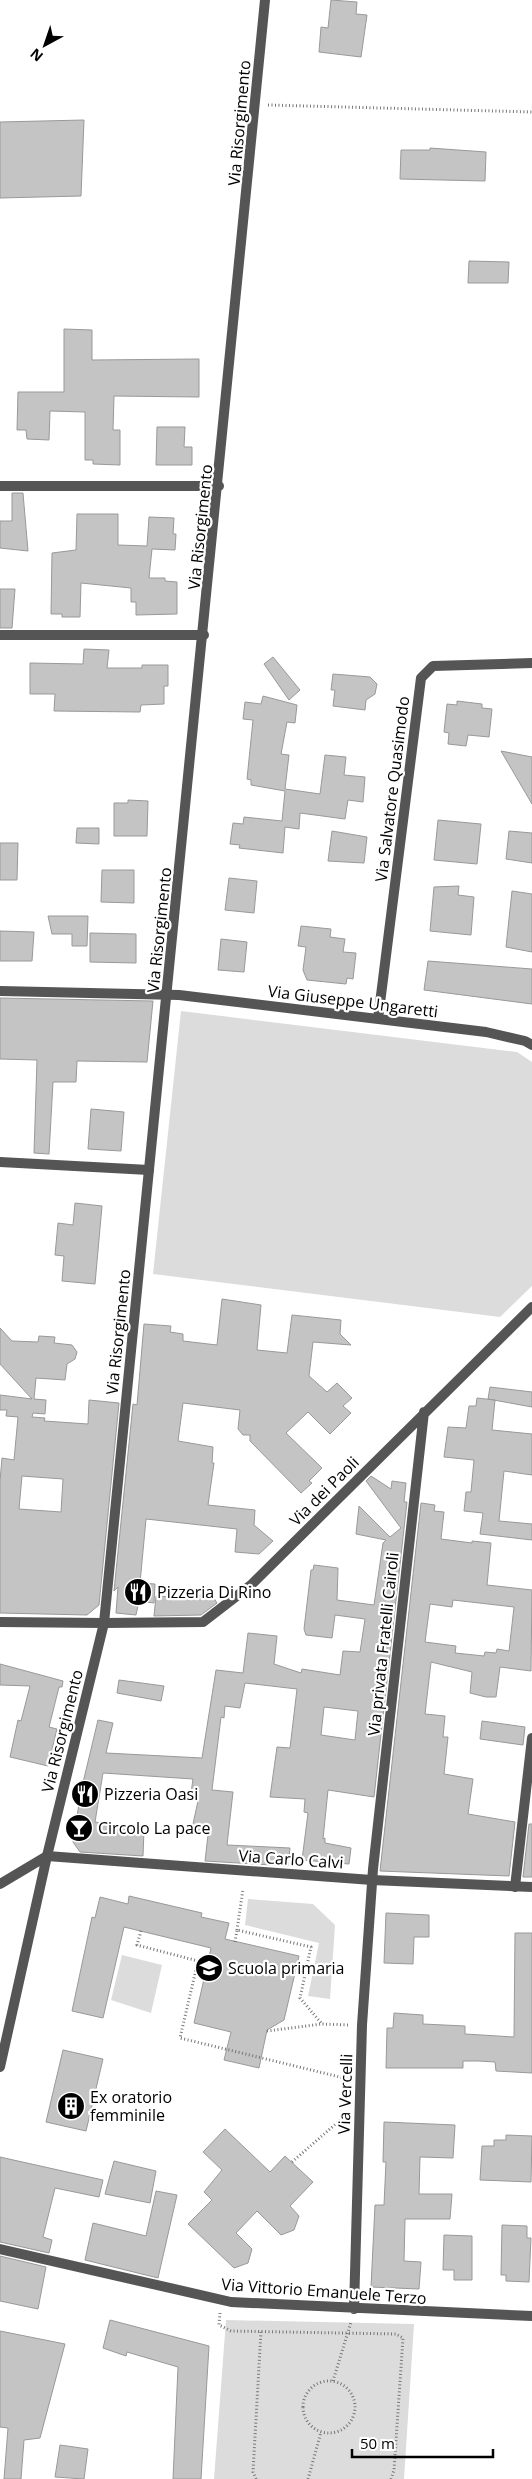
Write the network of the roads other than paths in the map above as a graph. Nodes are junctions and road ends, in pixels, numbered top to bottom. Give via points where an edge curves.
1 (265, 0) edge
2 (0, 486) edge
3 (219, 486) junction
4 (204, 634) junction
5 (0, 635) edge
6 (532, 663) edge
7 (0, 991) edge
8 (168, 994) junction
9 (378, 1019) junction
10 (532, 1045) edge
11 (0, 1162) edge
12 (149, 1170) junction
13 (532, 1307) edge
14 (424, 1412) junction
15 (0, 1622) edge
16 (104, 1623) junction
17 (532, 1738) edge
18 (47, 1856) junction
19 (372, 1880) junction
20 (0, 1884) edge
21 (515, 1887) junction
22 (532, 1888) edge
23 (0, 2067) edge
24 (0, 2249) edge
25 (354, 2309) junction
26 (532, 2316) edge

1 - 3 street, Via Risorgimento
2 - 3 street
3 - 4 street, Via Risorgimento
4 - 5 street
4 - 8 street, Via Risorgimento
6 - 9 street, Via Salvatore Quasimodo via 434,666 421,678
7 - 8 street, Via Giuseppe Ungaretti
8 - 9 street, Via Giuseppe Ungaretti
8 - 12 street, Via Risorgimento
9 - 10 street, Via Giuseppe Ungaretti via 486,1032
11 - 12 street
12 - 16 street, Via Risorgimento
13 - 14 street, Via dei Paoli
14 - 16 street, Via dei Paoli via 251,1585 203,1622
14 - 19 street, Via privata Fratelli Cairoli
15 - 16 street, Via dei Paoli
16 - 18 street, Via Risorgimento
17 - 21 street
18 - 19 street, Via Carlo Calvi
18 - 20 street
18 - 23 street, Via Risorgimento
19 - 21 street, Via Carlo Calvi
19 - 25 street, Via Vercelli via 362,2025
21 - 22 street, Via Carlo Calvi
24 - 25 street, Via Vittorio Emanuele Terzo via 222,2300
25 - 26 street, Via Vittorio Emanuele Terzo

